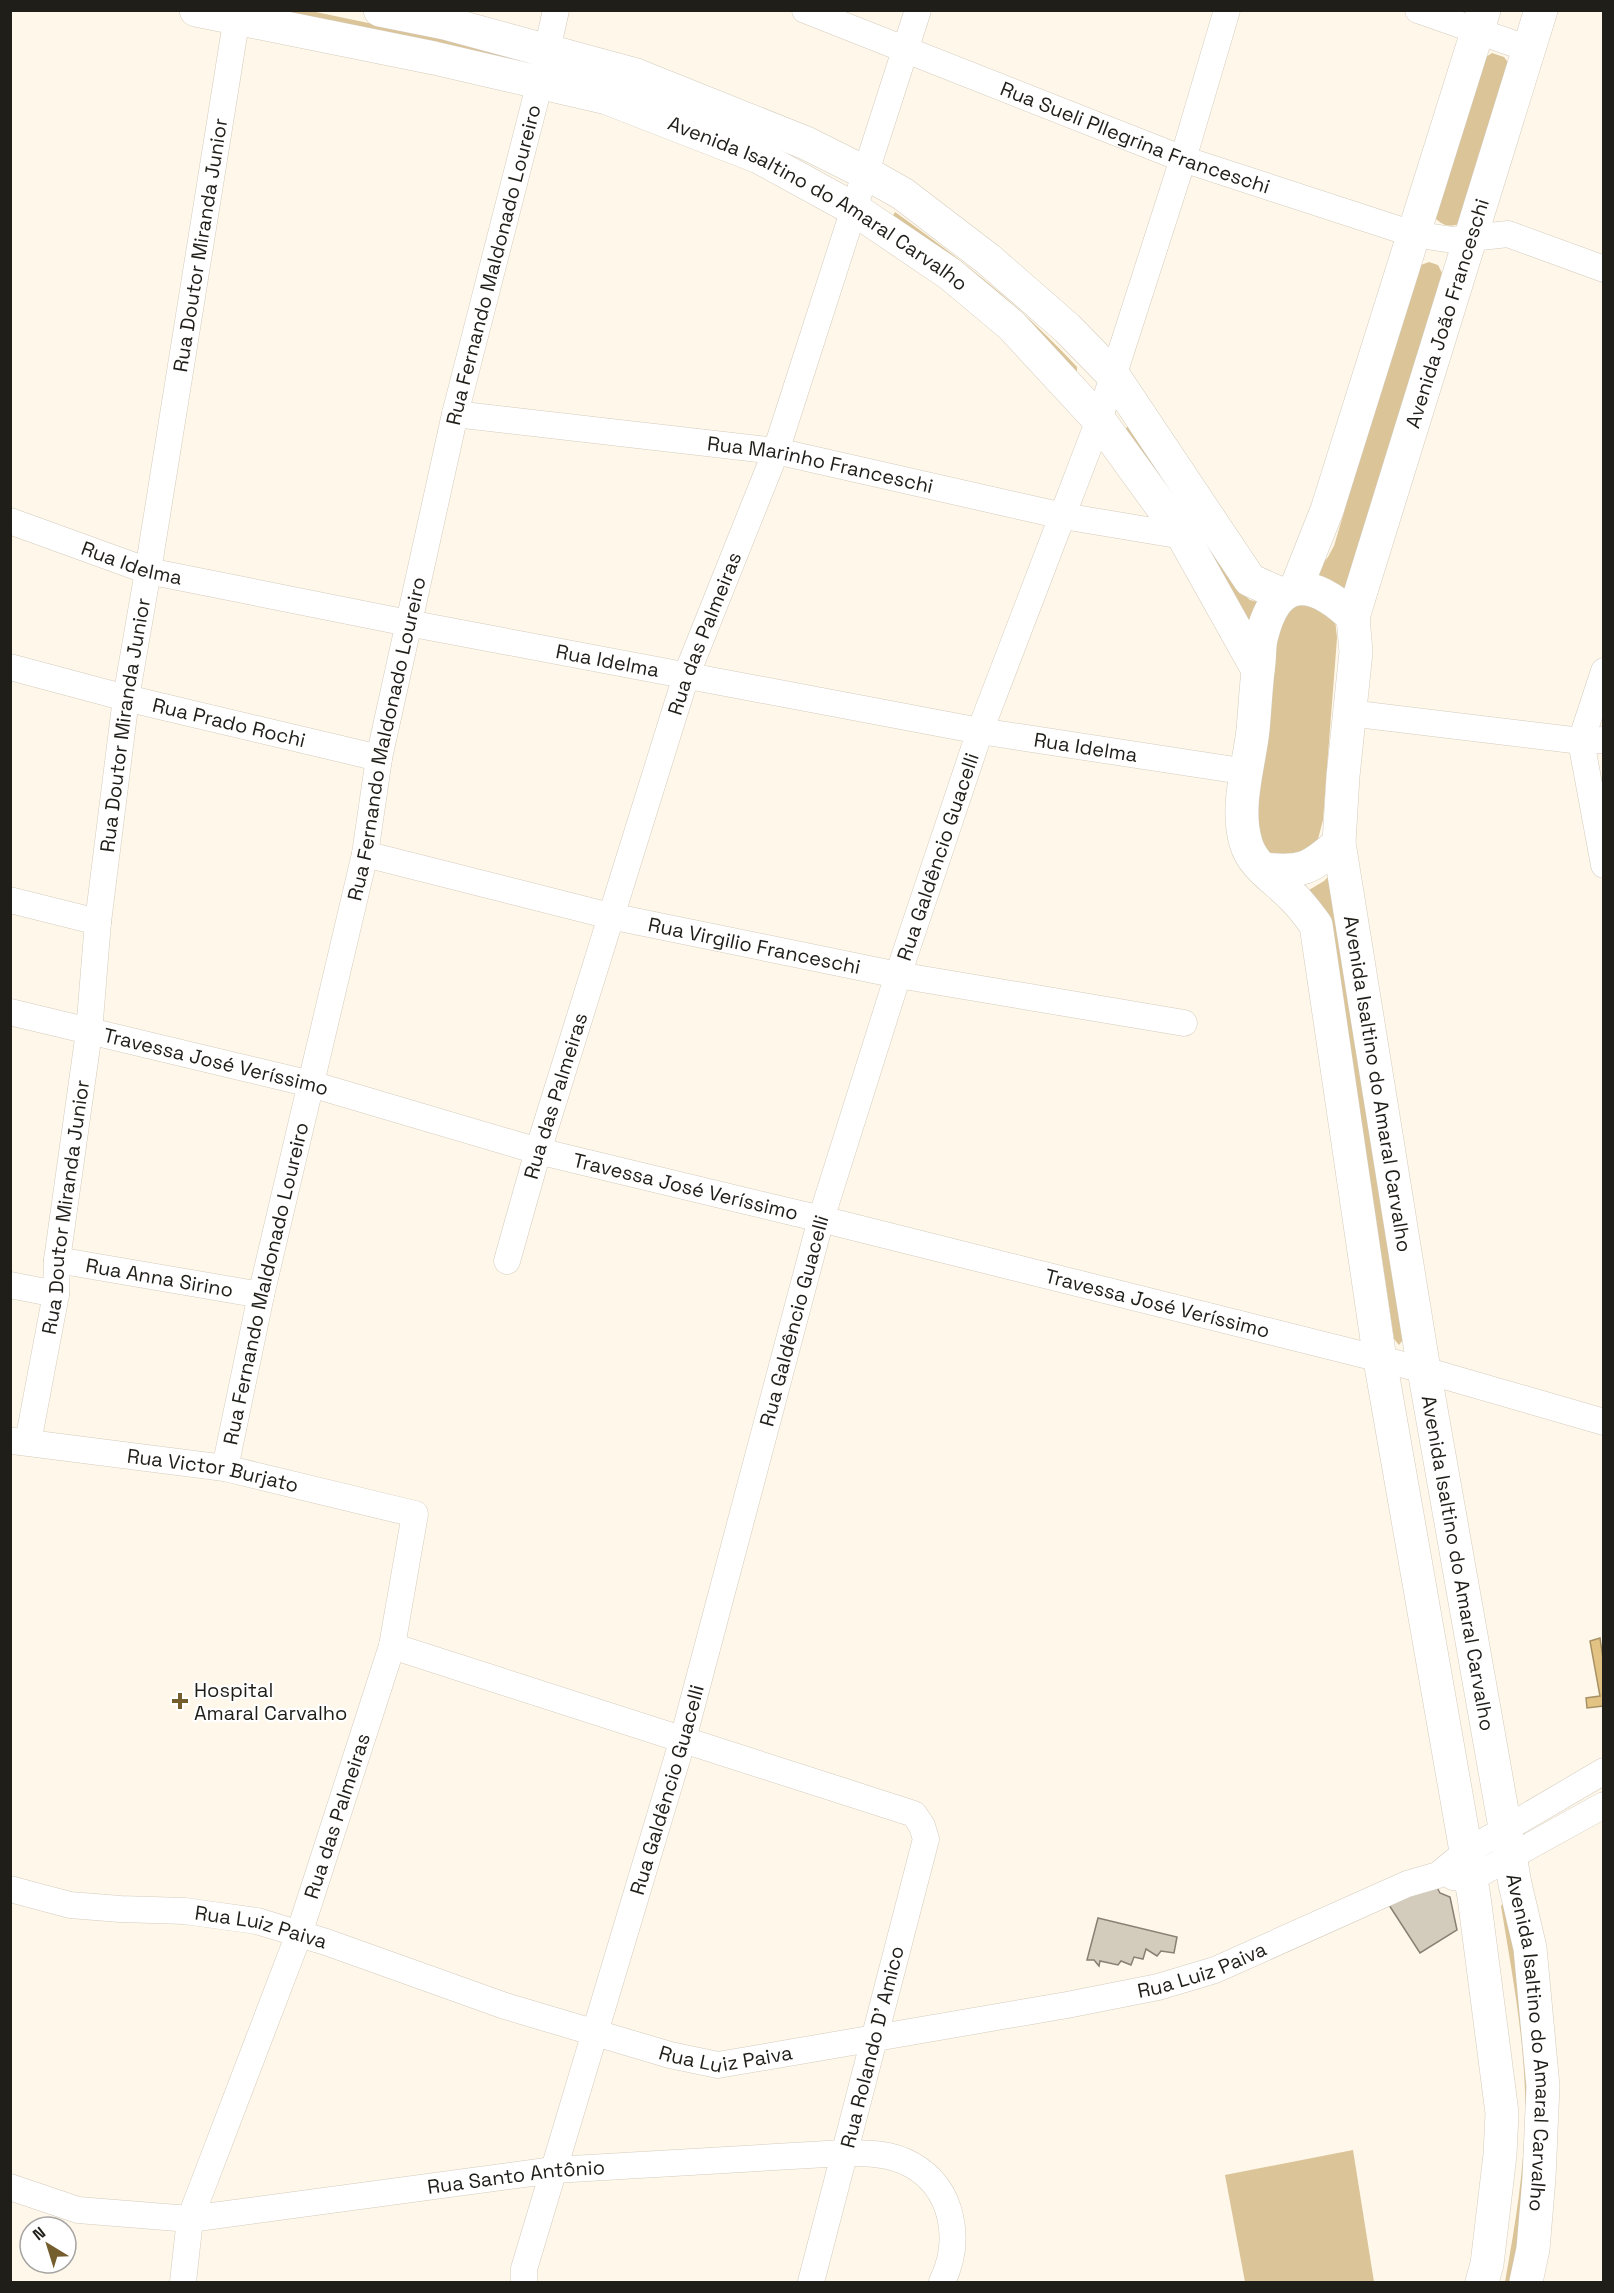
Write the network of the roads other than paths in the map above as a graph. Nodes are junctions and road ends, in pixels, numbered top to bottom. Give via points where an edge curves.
1 (196, 10) edge
2 (380, 10) edge
3 (556, 10) edge
4 (805, 10) edge
5 (918, 10) edge
6 (1227, 10) edge
7 (1418, 10) edge
8 (1541, 10) edge
9 (238, 14) edge
10 (444, 17) edge
11 (1480, 21) edge
12 (906, 49) junction
13 (1529, 49) junction
14 (548, 50) junction
15 (540, 82) junction
16 (1183, 159) junction
17 (866, 172) junction
18 (854, 209) junction
19 (1413, 234) junction
20 (1472, 239) junction
21 (1604, 269) edge
22 (1113, 375) junction
23 (455, 414) junction
24 (1099, 420) junction
25 (776, 451) junction
26 (1063, 516) junction
27 (10, 521) edge
28 (1183, 536) junction
29 (148, 571) junction
30 (1289, 591) junction
31 (1353, 617) junction
32 (408, 623) junction
33 (10, 667) edge
34 (1258, 670) junction
35 (1604, 671) edge
36 (686, 676) junction
37 (126, 698) junction
38 (1349, 713) junction
39 (980, 731) junction
40 (1592, 740) edge
41 (379, 758) junction
42 (1248, 772) junction
43 (1339, 843) junction
44 (365, 854) junction
45 (1604, 865) edge
46 (1263, 868) junction
47 (10, 900) edge
48 (610, 916) junction
49 (98, 922) junction
50 (898, 975) junction
51 (10, 1012) edge
52 (1184, 1023) dead end
53 (89, 1032) junction
54 (311, 1084) junction
55 (538, 1151) junction
56 (821, 1219) junction
57 (57, 1260) junction
58 (507, 1261) dead end
59 (10, 1285) edge
60 (56, 1294) junction
61 (261, 1295) junction
62 (1380, 1360) junction
63 (1424, 1370) junction
64 (1604, 1422) edge
65 (19, 1441) edge
66 (225, 1468) junction
67 (415, 1514) joint
68 (392, 1646) junction
69 (683, 1739) junction
70 (1604, 1771) edge
71 (1604, 1805) edge
72 (1508, 1843) junction
73 (1468, 1866) junction
74 (10, 1888) edge
75 (299, 1934) junction
76 (595, 2033) junction
77 (874, 2039) junction
78 (844, 2153) junction
79 (554, 2170) junction
80 (10, 2187) edge
81 (190, 2219) junction
82 (183, 2283) edge
83 (524, 2283) edge
84 (811, 2283) edge
85 (942, 2283) edge
86 (1482, 2283) edge
87 (1526, 2283) edge

1 - 9 main road, Avenida Isaltino do Amaral Carvalho
2 - 10 main road, Avenida Isaltino do Amaral Carvalho
3 - 14 street, Rua Fernando Maldonado Loureiro
4 - 12 street, Rua Sueli Pllegrina Franceschi
5 - 12 street, Rua das Palmeiras
6 - 16 street, Rua Galdêncio Guacelli
7 - 11 street
8 - 13 main road, Avenida João Franceschi
9 - 15 main road, Avenida Isaltino do Amaral Carvalho
9 - 29 street, Rua Doutor Miranda Junior
10 - 14 main road, Avenida Isaltino do Amaral Carvalho
11 - 13 street
11 - 19 main road
12 - 16 street, Rua Sueli Pllegrina Franceschi
12 - 17 street, Rua das Palmeiras
13 - 20 main road, Avenida João Franceschi
14 - 15 street, Rua Fernando Maldonado Loureiro
14 - 17 main road, Avenida Isaltino do Amaral Carvalho via 636,75
15 - 18 main road, Avenida Isaltino do Amaral Carvalho via 608,98 759,157
15 - 23 street, Rua Fernando Maldonado Loureiro
16 - 19 street, Rua Sueli Pllegrina Franceschi
16 - 22 street, Rua Galdêncio Guacelli
17 - 18 street, Rua das Palmeiras
17 - 22 main road, Avenida Isaltino do Amaral Carvalho via 903,194 988,259 1067,328
18 - 24 main road, Avenida Isaltino do Amaral Carvalho via 950,274 1011,325
18 - 25 street, Rua das Palmeiras
19 - 20 street, Rua Sueli Pllegrina Franceschi
19 - 30 main road via 1327,510
20 - 21 street, Rua Sueli Pllegrina Franceschi via 1508,234
20 - 31 main road, Avenida João Franceschi
22 - 24 street, Rua Galdêncio Guacelli
22 - 30 main road, Avenida Isaltino do Amaral Carvalho via 1250,580
23 - 25 street, Rua Marinho Franceschi
23 - 32 street, Rua Fernando Maldonado Loureiro
24 - 26 street, Rua Galdêncio Guacelli
24 - 28 main road, Avenida Isaltino do Amaral Carvalho
25 - 26 street, Rua Marinho Franceschi
25 - 36 street, Rua das Palmeiras
26 - 28 street, Rua Marinho Franceschi
26 - 39 street, Rua Galdêncio Guacelli
27 - 29 street, Rua Idelma
28 - 34 main road, Avenida Isaltino do Amaral Carvalho
29 - 32 street, Rua Idelma
29 - 37 street, Rua Doutor Miranda Junior
30 - 31 main road, Avenida Isaltino do Amaral Carvalho via 1317,591 1335,600
30 - 34 main road, Avenida Isaltino do Amaral Carvalho via 1272,609 1261,636
31 - 38 main road, Avenida Isaltino do Amaral Carvalho via 1356,652
32 - 36 street, Rua Idelma
32 - 41 street, Rua Fernando Maldonado Loureiro
33 - 37 street, Rua Prado Rochi
34 - 42 main road, Avenida Isaltino do Amaral Carvalho
35 - 40 street
36 - 39 street, Rua Idelma
36 - 48 street, Rua das Palmeiras
37 - 41 street, Rua Prado Rochi
37 - 49 street, Rua Doutor Miranda Junior
38 - 40 street
38 - 43 main road, Avenida Isaltino do Amaral Carvalho
39 - 42 street, Rua Idelma
39 - 50 street, Rua Galdêncio Guacelli
40 - 45 street
41 - 44 street, Rua Fernando Maldonado Loureiro
42 - 46 main road, Avenida Isaltino do Amaral Carvalho via 1241,814 1246,843 1254,861
43 - 46 main road via 1318,862 1292,872
43 - 63 main road, Avenida Isaltino do Amaral Carvalho
44 - 48 street, Rua Virgilio Franceschi
44 - 54 street, Rua Fernando Maldonado Loureiro
46 - 62 main road, Avenida Isaltino do Amaral Carvalho via 1316,925
47 - 49 street
48 - 50 street, Rua Virgilio Franceschi
48 - 55 street, Rua das Palmeiras
49 - 53 street, Rua Doutor Miranda Junior
50 - 52 street, Rua Virgilio Franceschi
50 - 56 street, Rua Galdêncio Guacelli
51 - 53 street, Travessa José Veríssimo
53 - 54 street, Travessa José Veríssimo
53 - 57 street, Rua Doutor Miranda Junior
54 - 55 street, Travessa José Veríssimo
54 - 61 street, Rua Fernando Maldonado Loureiro
55 - 56 street, Travessa José Veríssimo
55 - 58 street, Rua das Palmeiras
56 - 62 street, Travessa José Veríssimo
56 - 69 street, Rua Galdêncio Guacelli
57 - 60 street, Rua Doutor Miranda Junior
57 - 61 street, Rua Anna Sirino
59 - 60 street
60 - 65 street, Rua Doutor Miranda Junior
61 - 66 street, Rua Fernando Maldonado Loureiro
62 - 63 street, Travessa José Veríssimo
62 - 73 main road, Avenida Isaltino do Amaral Carvalho
63 - 64 street, Travessa José Veríssimo
63 - 72 main road, Avenida Isaltino do Amaral Carvalho
65 - 66 street, Rua Victor Burjato
66 - 67 street, Rua Victor Burjato
67 - 68 street, Rua das Palmeiras
68 - 69 street
68 - 75 street, Rua das Palmeiras
69 - 76 street, Rua Galdêncio Guacelli
69 - 77 street, Rua Rolando D' Amico via 914,1814 922,1826 926,1839
70 - 72 street, Rua Luiz Paiva
71 - 72 street, Rua Luiz Paiva
72 - 73 street, Rua Luiz Paiva
72 - 87 main road, Avenida Isaltino do Amaral Carvalho via 1530,1948 1543,2086 1533,2249
73 - 77 street, Rua Luiz Paiva via 1407,1884 1215,1970 1158,1987
73 - 86 main road, Avenida Isaltino do Amaral Carvalho via 1502,2113
74 - 75 street, Rua Luiz Paiva via 70,1905 185,1911 258,1921
75 - 76 street, Rua Luiz Paiva
75 - 81 street, Rua das Palmeiras
76 - 77 street, Rua Luiz Paiva via 718,2065
76 - 79 street, Rua Galdêncio Guacelli
77 - 78 street, Rua Rolando D' Amico
78 - 79 street, Rua Santo Antônio
78 - 84 street, Rua Rolando D' Amico
78 - 85 street, Rua Santo Antônio via 880,2154 911,2164 932,2180 949,2207 952,2238
79 - 81 street, Rua Santo Antônio
79 - 83 street, Rua Galdêncio Guacelli via 524,2269
80 - 81 street, Rua Santo Antônio via 78,2210
81 - 82 street, Rua das Palmeiras

